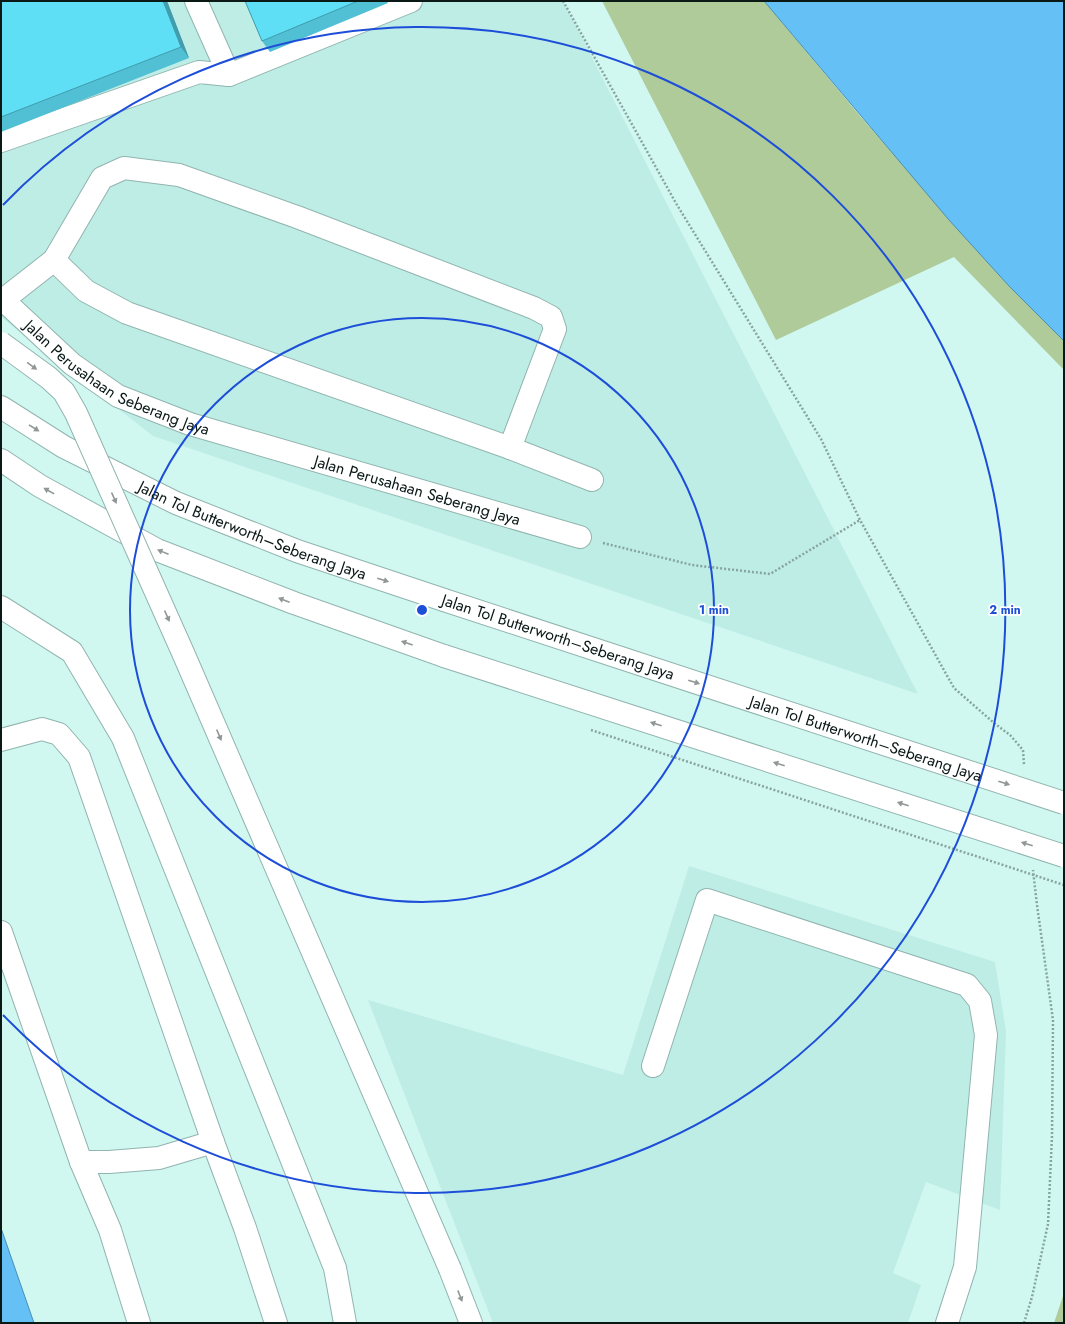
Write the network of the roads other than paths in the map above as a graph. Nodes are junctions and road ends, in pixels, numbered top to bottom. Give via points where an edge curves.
1 (196, 1) edge
2 (411, 1) edge
3 (229, 75) junction
4 (1, 141) edge
5 (54, 260) junction
6 (2, 299) edge
7 (1, 343) edge
8 (1, 407) edge
9 (510, 448) junction
10 (1, 460) edge
11 (592, 480) dead end
12 (580, 537) road end
13 (1, 607) edge
14 (1, 740) edge
15 (1064, 803) edge
16 (1064, 856) edge
17 (1, 932) edge
18 (653, 1066) dead end
19 (213, 1142) junction
20 (81, 1162) junction
21 (139, 1323) edge
22 (276, 1323) edge
23 (345, 1323) edge
24 (470, 1323) edge
25 (947, 1323) edge

1 - 3 main road
2 - 3 main road
3 - 4 main road via 199,72
5 - 6 main road
5 - 9 main road via 86,291 127,313
5 - 9 main road via 102,178 124,168 179,175 534,308 551,317 556,329
6 - 12 main road, Jalan Perusahaan Seberang Jaya via 72,364 118,396 190,424
7 -> 24 main road, bridge via 49,378 64,392 76,413 184,655 450,1269
8 -> 15 main road, Jalan Tol Butterworth–Seberang Jaya, bridge via 64,447 176,503 297,551
9 - 11 main road
16 -> 10 main road, bridge via 444,656 294,603 157,550 40,486
13 - 23 main road via 72,652 123,738 335,1268
14 - 19 main road via 42,729 58,734 79,757
17 - 20 main road
18 - 25 main road via 707,900 967,985 980,1001 986,1035 965,1267
19 - 20 main road via 159,1158
19 - 22 main road
20 - 21 main road via 110,1230

